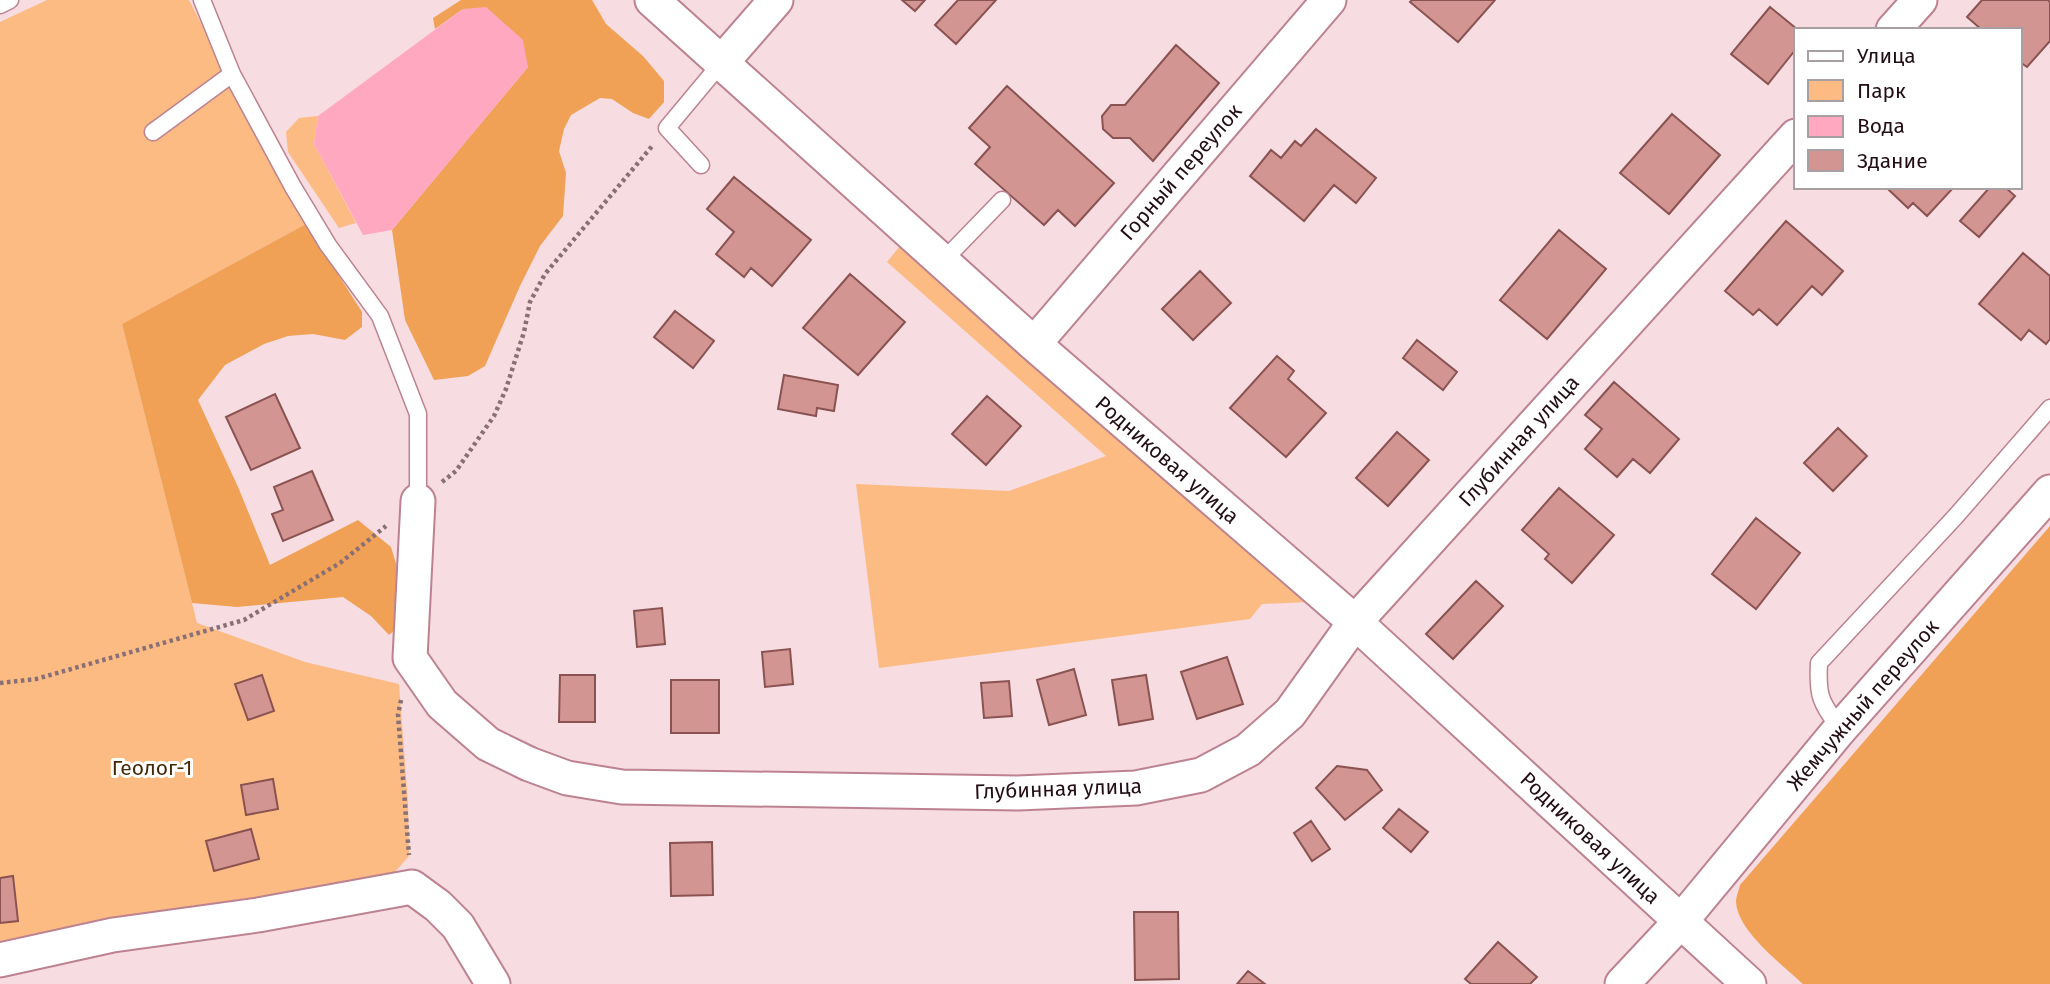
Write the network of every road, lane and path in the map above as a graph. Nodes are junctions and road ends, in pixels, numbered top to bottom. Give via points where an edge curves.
1 (10, 0) edge
2 (202, 0) edge
3 (652, 0) edge
4 (776, 0) edge
5 (1329, 0) edge
6 (1920, 0) edge
7 (0, 5) edge
8 (1895, 28) edge
9 (722, 62) junction
10 (232, 74) junction
11 (667, 128) junction
12 (153, 132) dead end
13 (1794, 138) edge
14 (701, 165) dead end
15 (1002, 200) dead end
16 (942, 261) junction
17 (1034, 344) junction
18 (2050, 408) edge
19 (2050, 492) edge
20 (418, 501) junction
21 (1355, 622) junction
22 (410, 658) junction
23 (0, 682) edge
24 (1840, 729) junction
25 (412, 887) junction
26 (1681, 922) junction
27 (0, 960) edge
28 (494, 984) edge
29 (1622, 984) edge
30 (1749, 984) edge

1 - 7 lane
2 - 10 lane
3 - 9 street, Родниковая улица
4 - 9 street
5 - 17 street, Горный переулок
6 - 8 street
9 - 11 lane
9 - 16 street, Родниковая улица
10 - 12 lane
10 - 20 lane via 328,245 380,316 418,414
11 - 14 lane
11 - 20 path via 545,274 530,302 494,416 456,471
13 - 21 street, Глубинная улица
15 - 16 lane
16 - 17 street, Родниковая улица
17 - 21 street, Родниковая улица
18 - 24 lane via 1819,663 1822,704
19 - 24 street, Жемчужный переулок
20 - 22 street
20 - 23 path via 340,563 244,620 36,679
21 - 22 street, Глубинная улица via 1290,713 1248,750 1200,775 1136,788 1018,793 622,787 567,778 488,744 442,704
21 - 26 street, Родниковая улица
22 - 25 path via 398,715
24 - 26 street, Жемчужный переулок
25 - 27 street via 113,935
25 - 28 street via 458,926
26 - 29 street, Жемчужный переулок
26 - 30 street, Родниковая улица

